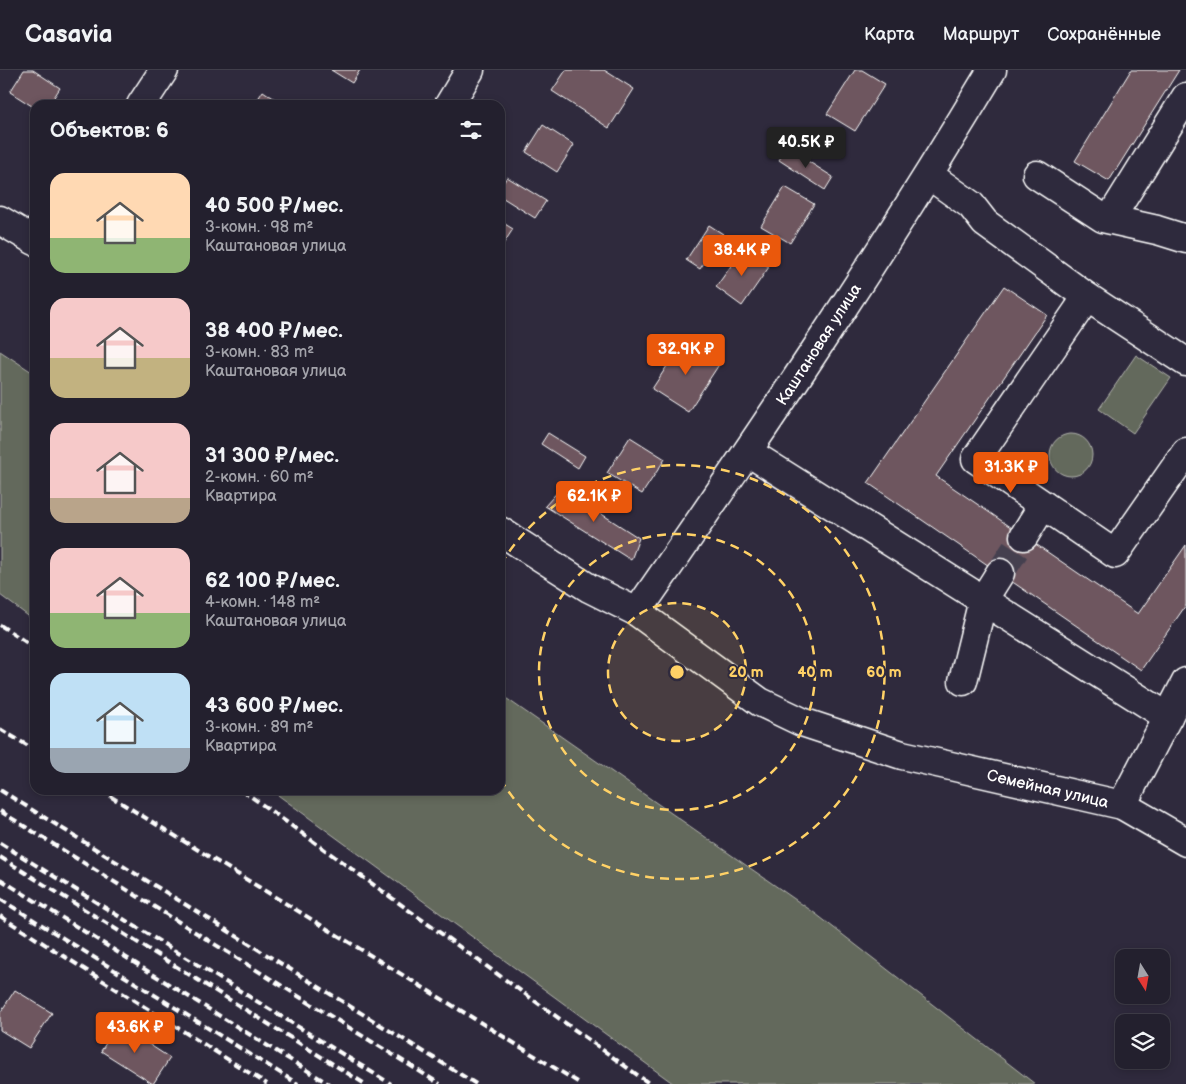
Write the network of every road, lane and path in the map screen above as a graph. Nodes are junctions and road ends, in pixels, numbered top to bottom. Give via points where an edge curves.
1 (164, 70) edge
2 (470, 70) edge
3 (992, 70) edge
4 (1186, 97) edge
5 (144, 100) edge
6 (452, 100) edge
7 (929, 175) junction
8 (1037, 175) dead end
9 (1110, 219) junction
10 (0, 220) edge
11 (30, 238) edge
12 (1186, 239) edge
13 (1088, 297) junction
14 (1186, 362) edge
15 (748, 452) junction
16 (1186, 452) edge
17 (1043, 505) junction
18 (505, 534) edge
19 (1024, 536) tunnel mouth
20 (1000, 574) tunnel mouth
21 (983, 600) junction
22 (637, 612) junction
23 (963, 681) dead end
24 (1186, 682) edge
25 (1168, 717) junction
26 (1122, 805) junction
27 (1186, 842) edge

1 - 5 street
2 - 6 street
3 - 7 street, Каштановая улица
4 - 9 street
7 - 13 street via 971,205 985,224
7 - 15 street, Каштановая улица
8 - 9 street via 1103,218
9 - 12 street
10 - 11 street
13 - 14 street
13 - 17 street via 976,459
15 - 21 street
15 - 22 street, Каштановая улица
16 - 17 street via 1116,554
17 - 19 street
18 - 22 street, Семейная улица via 589,588
20 - 21 street
21 - 23 street
21 - 25 street
22 - 26 street, Семейная улица via 760,702 802,722 902,755
24 - 25 street
25 - 26 street
26 - 27 street, Семейная улица

